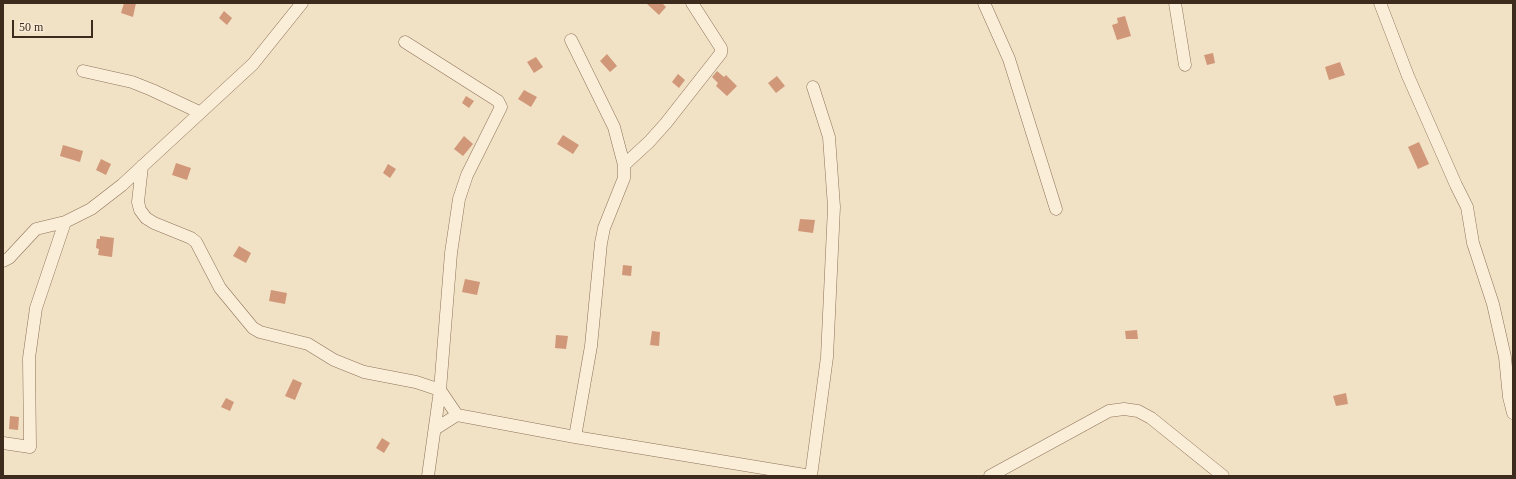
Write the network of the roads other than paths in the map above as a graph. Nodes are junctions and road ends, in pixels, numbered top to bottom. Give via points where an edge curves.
1 (302, 3) edge
2 (692, 3) edge
3 (984, 3) edge
4 (1175, 3) edge
5 (1380, 3) edge
6 (571, 40) dead end
7 (405, 42) dead end
8 (1185, 65) dead end
9 (83, 71) dead end
10 (813, 87) dead end
11 (199, 112) junction
12 (624, 165) junction
13 (142, 166) junction
14 (1056, 209) dead end
15 (64, 222) junction
16 (3, 261) edge
17 (440, 390) junction
18 (1513, 413) edge
19 (457, 415) junction
20 (435, 429) junction
21 (575, 437) junction
22 (3, 443) edge
23 (428, 476) edge
24 (811, 476) edge
25 (990, 476) edge
26 (1223, 476) edge

1 - 11 street via 253,64
2 - 12 street via 721,48 721,53 666,123
3 - 14 street via 1008,60
4 - 8 street
5 - 18 street via 1408,76 1467,206 1473,243 1493,304 1505,357
6 - 12 street via 614,127
7 - 17 street via 498,101 501,107 467,175 458,199
9 - 11 street via 132,82
10 - 24 street via 829,137 834,207 827,357
11 - 13 street
12 - 21 street via 624,178 604,228 601,243 590,346
13 - 15 street via 91,209
13 - 17 street via 138,202 140,210 154,223 196,242 220,288 253,328 308,344 334,360 364,372 416,382
15 - 16 street via 36,229 9,258
15 - 22 street via 36,308 29,358 30,447
17 - 19 street
17 - 20 street
19 - 20 street
19 - 21 street
20 - 23 street
21 - 24 street
25 - 26 street via 1109,411 1124,409 1138,411 1151,418

